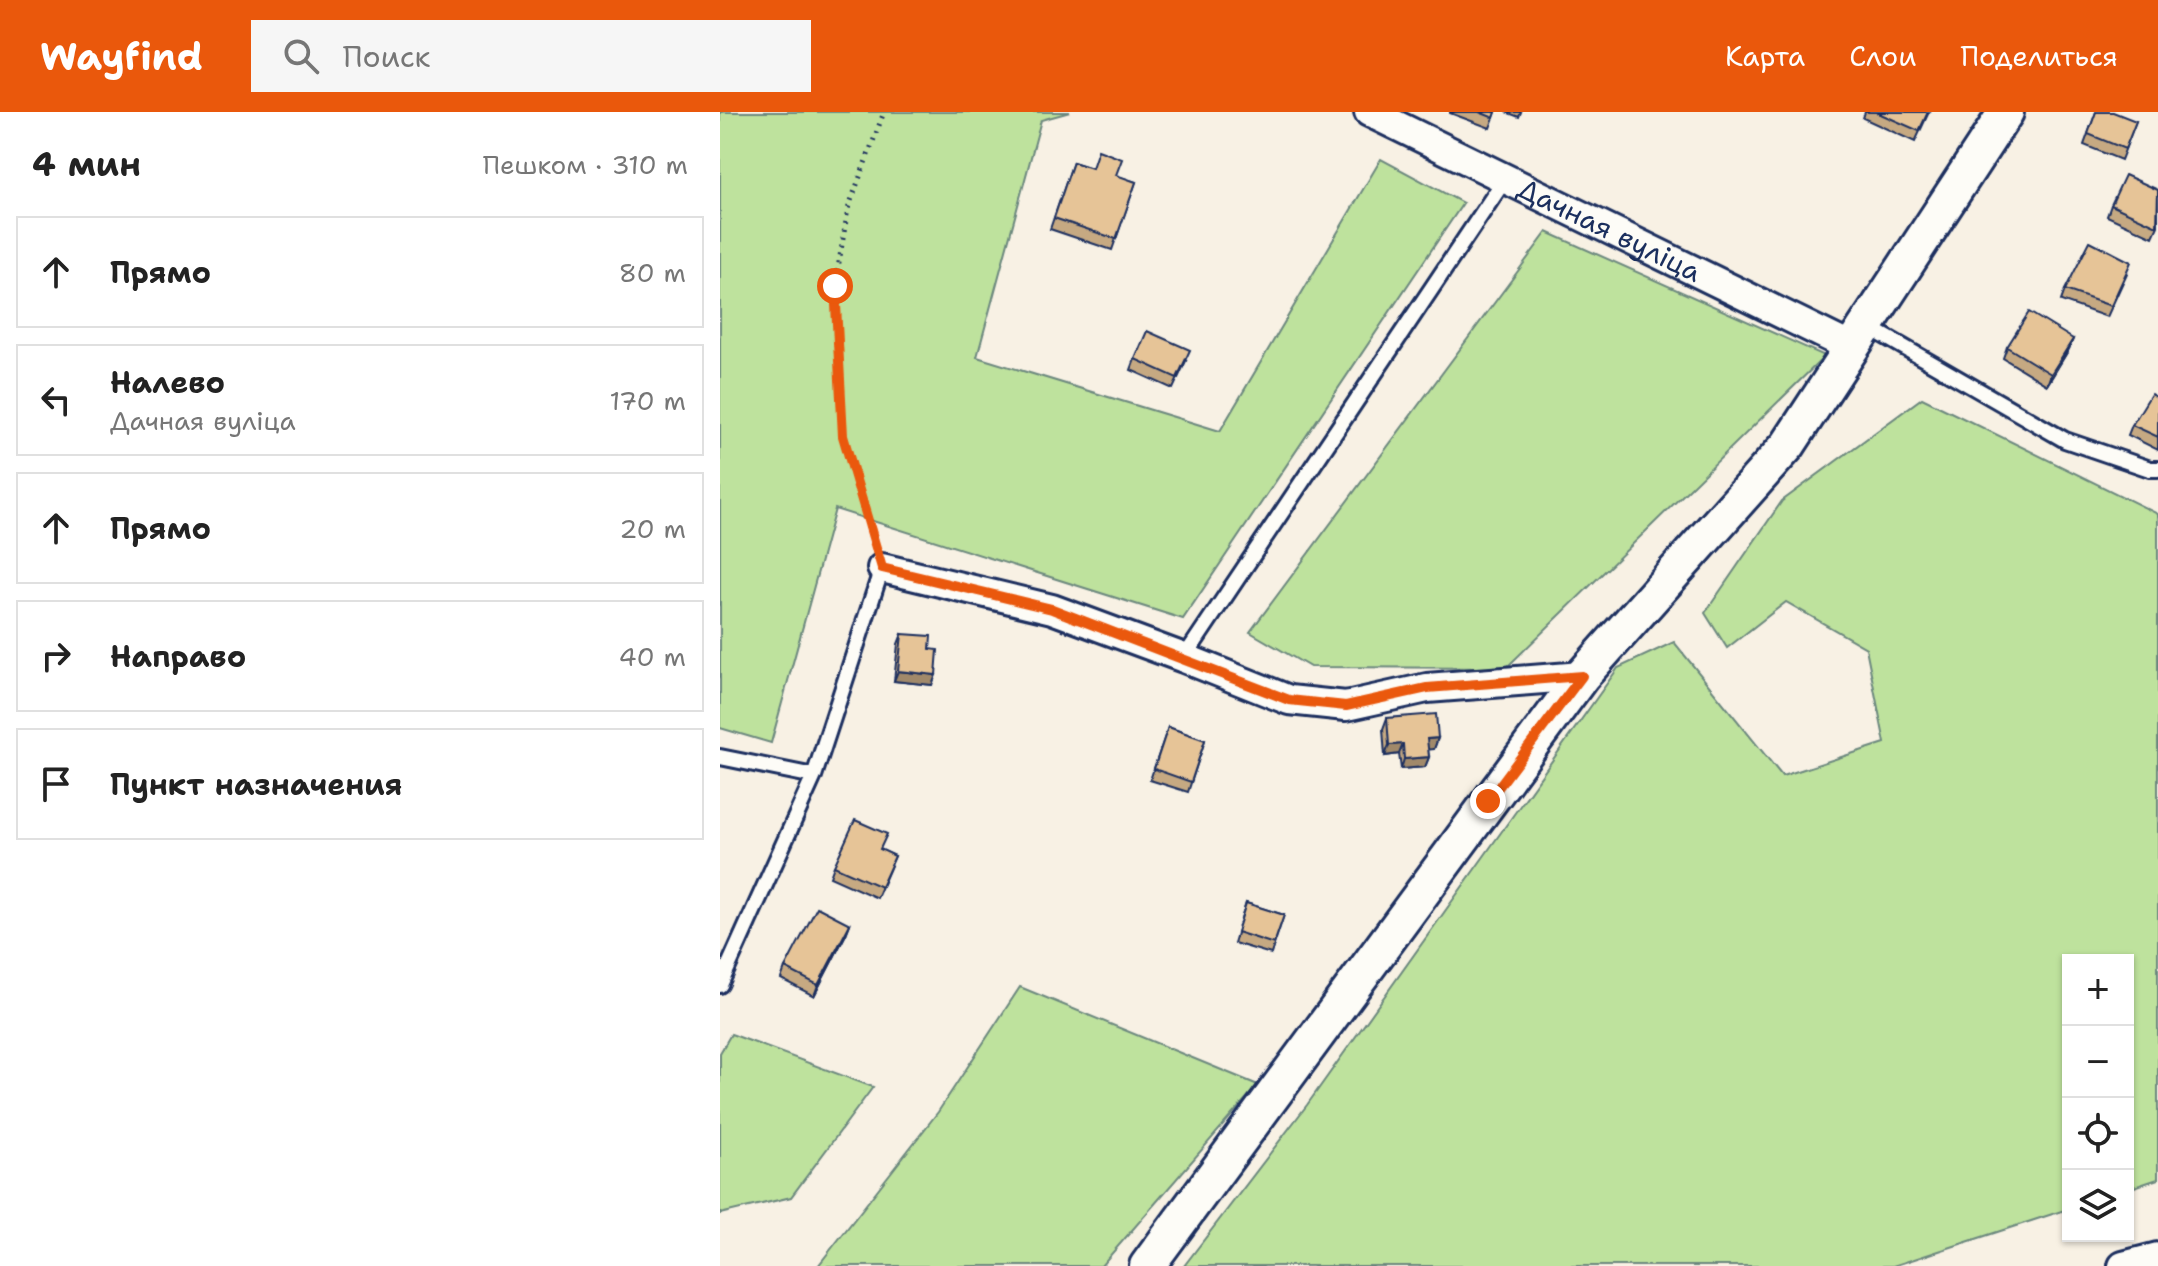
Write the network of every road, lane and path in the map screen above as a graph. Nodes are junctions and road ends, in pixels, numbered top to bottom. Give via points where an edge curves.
1 (884, 112) edge
2 (1369, 112) edge
3 (2006, 112) edge
4 (1505, 179) junction
5 (1860, 337) junction
6 (2158, 469) edge
7 (882, 568) junction
8 (1184, 658) junction
9 (1582, 676) junction
10 (720, 757) edge
11 (814, 776) junction
12 (720, 985) edge
13 (2158, 1257) edge
14 (1147, 1266) edge
15 (2123, 1266) edge

1 - 7 path via 848,209 835,286 843,436
2 - 4 street, Дачная вуліца
3 - 5 street
4 - 5 street, Дачная вуліца
4 - 8 lane
5 - 6 lane via 2065,440
5 - 9 street via 1788,445
7 - 8 street via 1052,609
7 - 11 lane
8 - 9 street via 1289,700 1346,706 1427,688
9 - 14 street
10 - 11 lane
11 - 12 lane
13 - 15 street

